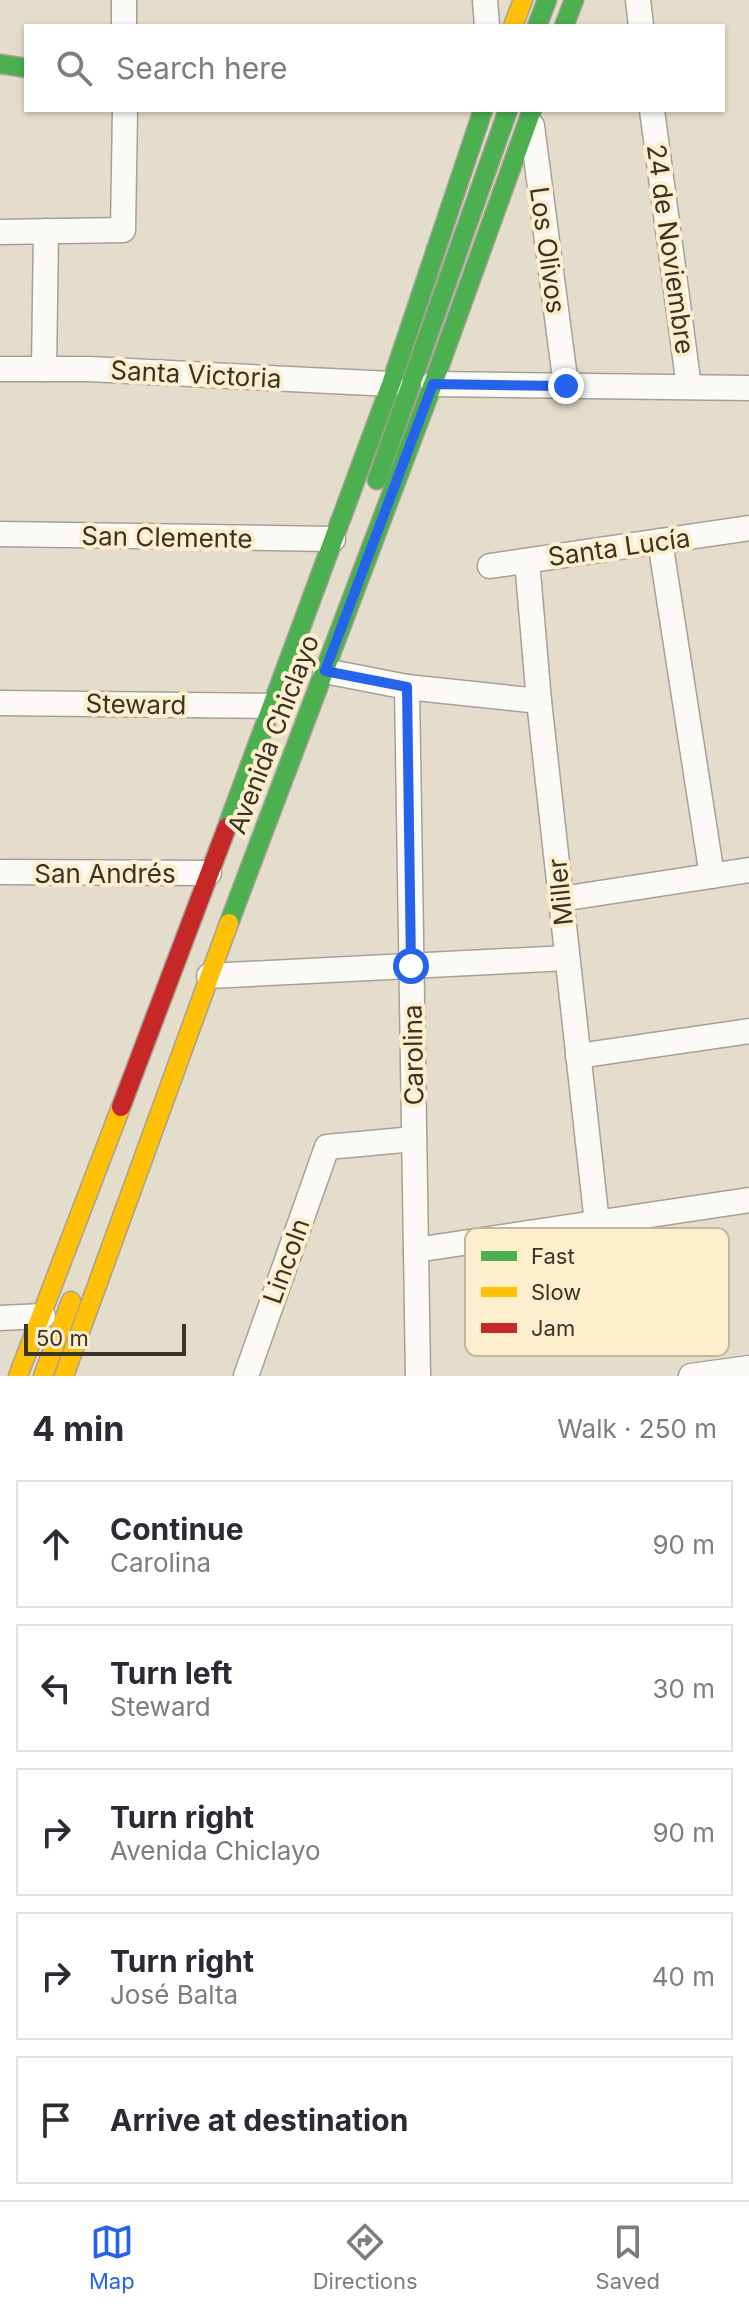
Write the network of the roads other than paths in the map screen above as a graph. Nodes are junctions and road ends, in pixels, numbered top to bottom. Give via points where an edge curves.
1 (124, 0) edge
2 (485, 0) edge
3 (523, 0) edge
4 (547, 0) edge
5 (574, 0) edge
6 (638, 0) edge
7 (124, 24) edge
8 (487, 24) edge
9 (514, 24) edge
10 (538, 24) edge
11 (565, 24) edge
12 (641, 24) edge
13 (0, 64) edge
14 (24, 68) edge
15 (125, 112) edge
16 (482, 112) edge
17 (523, 112) edge
18 (523, 112) edge
19 (523, 112) edge
20 (652, 112) edge
21 (46, 231) junction
22 (0, 232) edge
23 (0, 369) edge
24 (44, 369) junction
25 (391, 384) junction
26 (433, 384) junction
27 (566, 386) junction
28 (689, 387) junction
29 (749, 388) edge
30 (749, 528) edge
31 (0, 534) edge
32 (333, 539) junction
33 (660, 541) junction
34 (527, 561) junction
35 (490, 566) dead end
36 (325, 671) junction
37 (407, 687) junction
38 (539, 701) junction
39 (0, 703) edge
40 (273, 706) junction
41 (749, 870) edge
42 (0, 872) edge
43 (209, 873) junction
44 (712, 876) junction
45 (561, 899) junction
46 (567, 958) junction
47 (411, 966) junction
48 (209, 976) junction
49 (749, 1031) edge
50 (578, 1056) junction
51 (414, 1139) junction
52 (749, 1200) edge
53 (597, 1223) junction
54 (563, 1228) edge
55 (465, 1243) edge
56 (416, 1250) junction
57 (43, 1316) junction
58 (0, 1318) edge
59 (749, 1368) edge
60 (18, 1376) edge
61 (43, 1376) edge
62 (64, 1376) edge
63 (246, 1376) edge
64 (418, 1376) edge
65 (691, 1376) edge

1 - 7 street
2 - 8 street
3 - 9 main road
4 - 10 main road
5 - 11 main road
6 - 12 street
13 - 14 main road
15 - 21 street via 123,230
16 - 25 main road, Avenida Chiclayo
17 - 26 main road, Avenida Chiclayo
18 - 27 street, Los Olivos
19 - 61 main road, Avenida Chiclayo via 439,309
20 - 28 street, 24 de Noviembre
21 - 22 street
21 - 24 street
23 - 24 street, Santa Victoria
24 - 25 street, Santa Victoria
25 - 32 main road, Avenida Chiclayo
26 - 27 street
26 - 36 main road, Avenida Chiclayo
27 - 28 street
28 - 29 street
30 - 33 street, Santa Lucía
31 - 32 street, San Clemente
32 - 40 main road, Avenida Chiclayo
33 - 34 street, Santa Lucía
33 - 44 street
34 - 35 street, Santa Lucía
34 - 38 street, Miller
36 - 37 street
36 - 48 main road, Avenida Chiclayo
37 - 38 street
37 - 47 street, Carolina
38 - 45 street, Miller
39 - 40 street, Steward
40 - 43 main road, Avenida Chiclayo
41 - 44 street
42 - 43 street, San Andrés
43 - 57 main road, Avenida Chiclayo
44 - 45 street
45 - 46 street, Miller
46 - 47 street
46 - 50 street, Miller
47 - 48 street
47 - 51 street, Carolina
48 - 62 main road, Avenida Chiclayo
49 - 50 street
50 - 53 street, Miller
51 - 56 street, Carolina
51 - 63 street, Lincoln via 327,1147
52 - 53 street
53 - 54 street
55 - 56 street
56 - 64 street, Carolina
57 - 58 street
57 - 60 main road, Avenida Chiclayo
59 - 65 street

